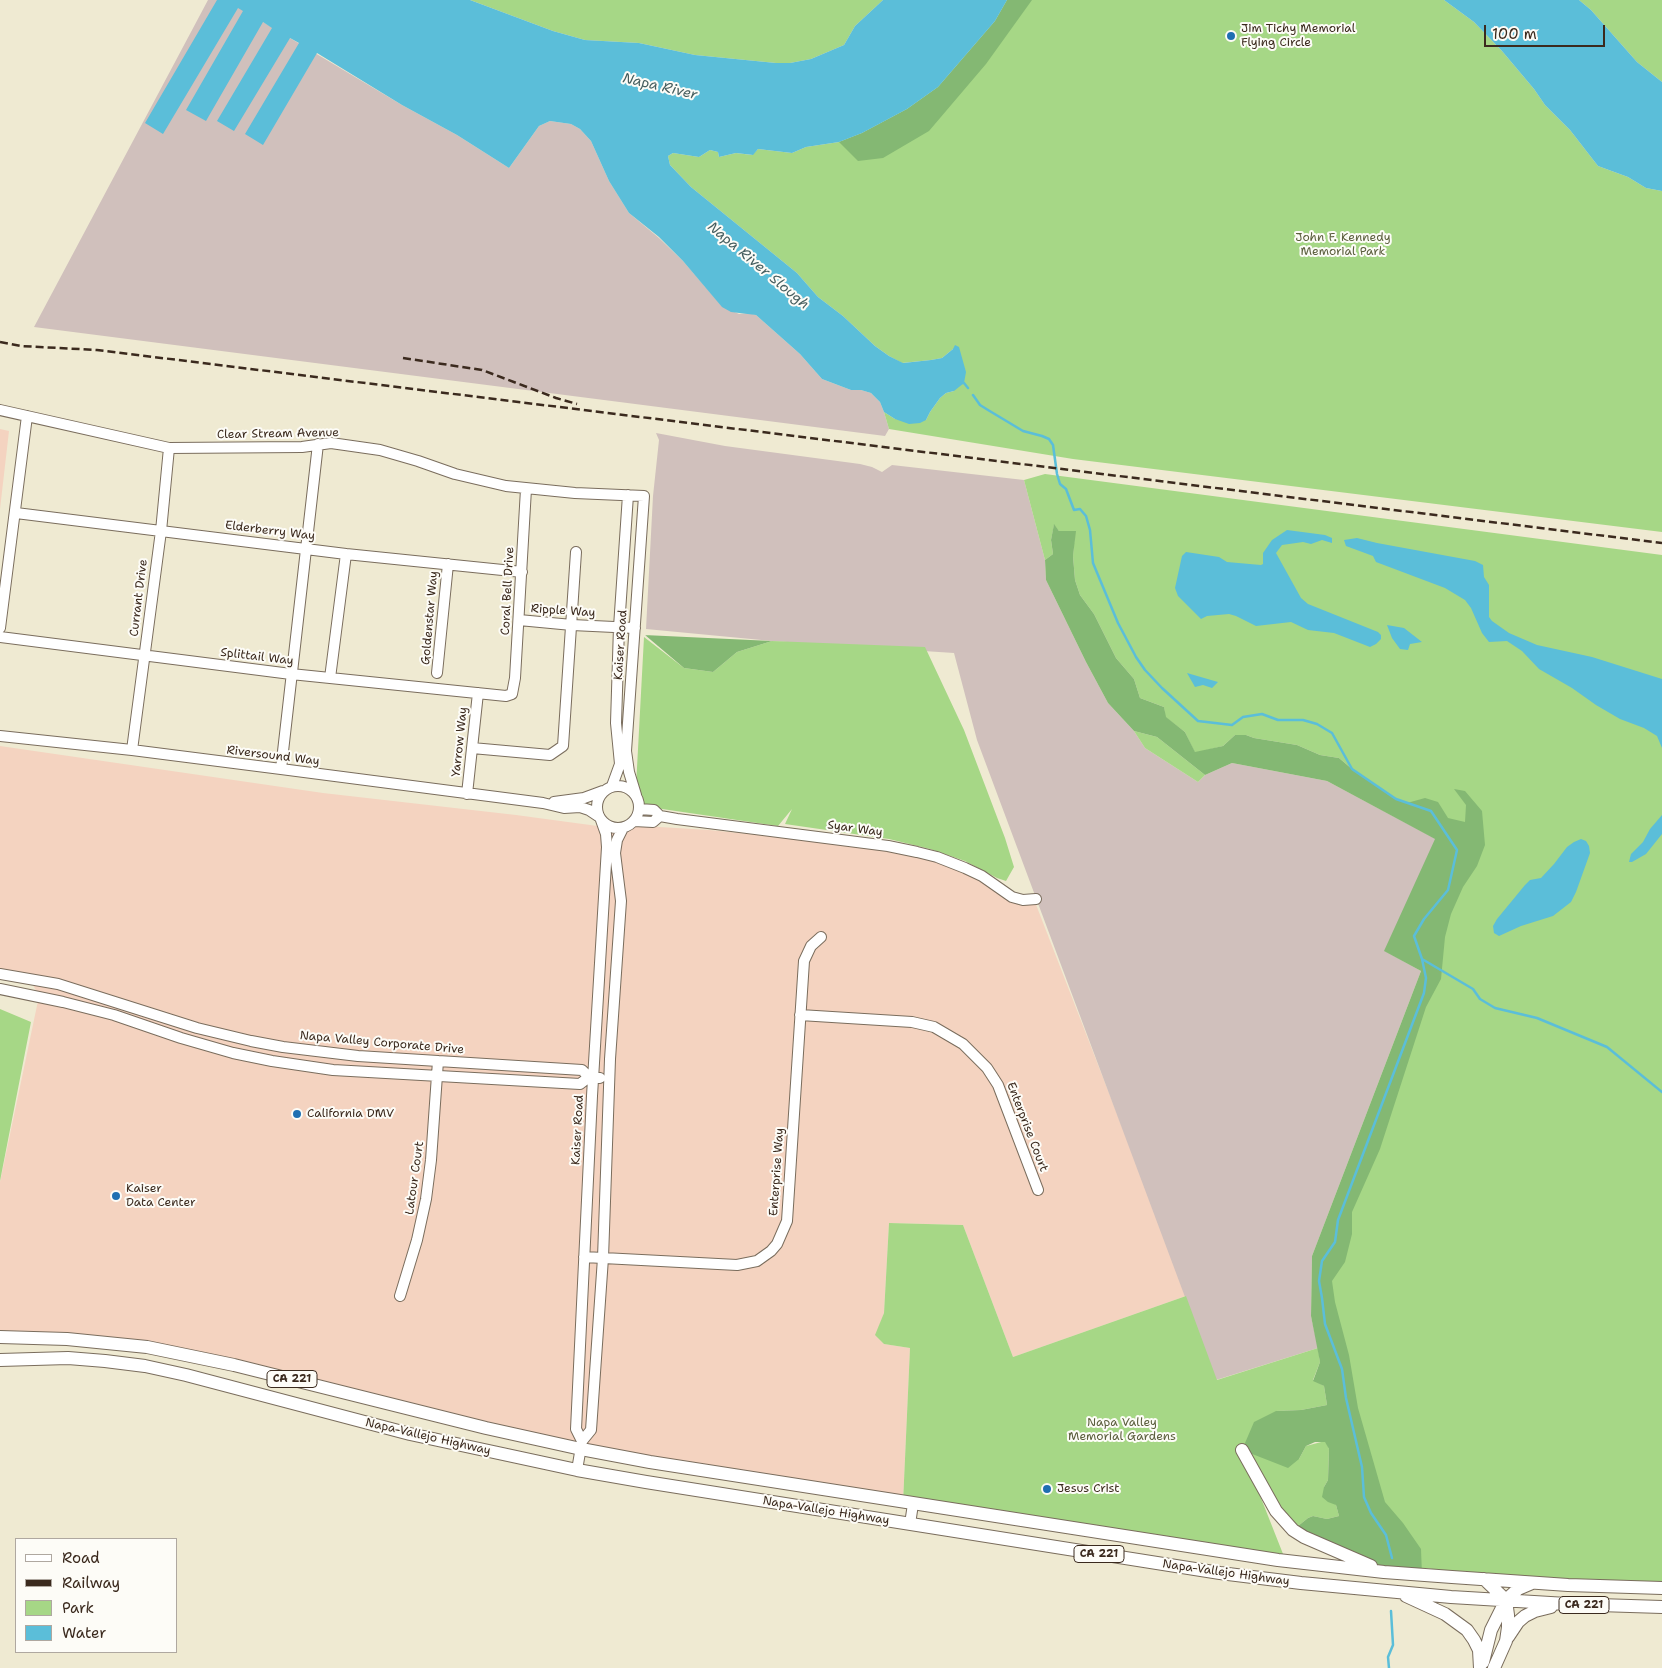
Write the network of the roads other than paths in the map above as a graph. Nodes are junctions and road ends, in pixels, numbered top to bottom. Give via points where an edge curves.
1 (0, 410) edge
2 (27, 416) junction
3 (318, 444) junction
4 (169, 448) junction
5 (526, 489) junction
6 (628, 495) junction
7 (644, 496) joint
8 (16, 513) junction
9 (161, 531) junction
10 (306, 548) junction
11 (576, 552) dead end
12 (346, 554) junction
13 (448, 564) junction
14 (522, 572) junction
15 (519, 620) junction
16 (572, 625) junction
17 (619, 627) junction
18 (0, 628) edge
19 (635, 628) junction
20 (0, 636) edge
21 (145, 655) junction
22 (438, 673) dead end
23 (291, 674) junction
24 (330, 678) junction
25 (478, 693) junction
26 (512, 694) joint
27 (0, 736) edge
28 (472, 748) junction
29 (132, 750) junction
30 (281, 769) junction
31 (608, 788) junction
32 (467, 794) junction
33 (636, 795) junction
34 (543, 803) junction
35 (639, 809) junction
36 (660, 816) junction
37 (599, 818) junction
38 (634, 821) junction
39 (623, 828) junction
40 (1036, 899) dead end
41 (821, 937) dead end
42 (0, 974) edge
43 (58, 984) junction
44 (0, 989) edge
45 (55, 1000) junction
46 (800, 1014) junction
47 (438, 1061) junction
48 (437, 1076) junction
49 (592, 1077) junction
50 (609, 1079) junction
51 (1038, 1190) dead end
52 (584, 1257) junction
53 (602, 1258) junction
54 (400, 1296) dead end
55 (0, 1337) edge
56 (0, 1360) edge
57 (582, 1445) junction
58 (1242, 1450) dead end
59 (576, 1470) junction
60 (913, 1504) junction
61 (910, 1524) junction
62 (1384, 1572) junction
63 (1484, 1579) junction
64 (1532, 1582) junction
65 (1662, 1588) edge
66 (1397, 1592) junction
67 (1506, 1600) junction
68 (1567, 1604) junction
69 (1662, 1607) edge
70 (1506, 1641) junction
71 (1481, 1668) edge
72 (1494, 1668) edge

1 - 2 street, Clear Stream Avenue
2 - 4 street, Clear Stream Avenue
2 - 8 street
3 - 4 street, Clear Stream Avenue via 302,447
3 - 5 street, Clear Stream Avenue via 380,450 465,477
3 - 10 street
4 - 9 street, Currant Drive
5 - 6 street, Clear Stream Avenue
5 - 14 street, Coral Bell Drive
6 - 7 street, Clear Stream Avenue
6 - 17 street, Kaiser Road
7 - 19 street, Kaiser Road
8 - 9 street, Elderberry Way
8 - 18 street
9 - 10 street, Elderberry Way
9 - 21 street, Currant Drive
10 - 12 street, Elderberry Way
10 - 23 street
11 - 16 street
12 - 13 street, Elderberry Way
12 - 24 street
13 - 14 street, Elderberry Way
13 - 22 street, Goldenstar Way
14 - 15 street, Coral Bell Drive
15 - 16 street, Ripple Way
15 - 26 street, Coral Bell Drive
16 - 17 street, Ripple Way
16 - 28 street via 563,746 550,755
17 - 19 street, Ripple Way
17 - 31 street, Kaiser Road via 616,723 620,764
19 - 33 street, Kaiser Road via 626,751
20 - 21 street, Splittail Way
21 - 23 street, Splittail Way
21 - 29 street, Currant Drive
23 - 24 street, Splittail Way
23 - 30 street
24 - 25 street, Splittail Way
25 - 26 street, Splittail Way
25 - 28 street, Yarrow Way
27 - 29 street, Riversound Way
28 - 32 street, Yarrow Way
29 - 30 street, Riversound Way
30 - 32 street, Riversound Way
31 - 33 street via 627,787
31 - 34 street, Riversound Way via 584,798
31 - 37 street via 597,802
32 - 34 street, Riversound Way
33 - 35 street
34 - 37 street, Riversound Way via 564,808 580,807
35 - 36 street, Syar Way via 654,810
35 - 38 street
36 - 38 street, Syar Way via 653,822
36 - 40 street, Syar Way via 917,852 982,876 1012,897
37 - 39 street via 611,828
37 - 49 street, Kaiser Road via 607,847
38 - 39 street
39 - 50 street, Kaiser Road via 615,853 621,901
41 - 46 street, Enterprise Way via 811,946 804,961
42 - 43 street, Napa Valley Corporate Drive
43 - 45 street
43 - 47 street, Napa Valley Corporate Drive via 197,1028 283,1048
44 - 45 street, Napa Valley Corporate Drive
45 - 48 street, Napa Valley Corporate Drive via 233,1053 333,1070
46 - 51 street, Enterprise Court via 912,1022 934,1027 959,1041 971,1050 998,1085
46 - 53 street, Enterprise Way via 787,1221 778,1244 757,1261 737,1265
47 - 48 street, Latour Court
47 - 49 street, Napa Valley Corporate Drive via 582,1070
48 - 49 street, Napa Valley Corporate Drive via 580,1084
48 - 54 street, Latour Court via 426,1199
49 - 50 street, Napa Valley Corporate Drive
49 - 52 street, Kaiser Road
50 - 53 street, Kaiser Road
52 - 53 street, Enterprise Way
52 - 57 street, Kaiser Road via 576,1428
53 - 57 street, Kaiser Road via 591,1430
55 - 57 main road, Napa-Vallejo Highway / CA 221 via 107,1342 190,1355 486,1428
56 - 59 main road, Napa-Vallejo Highway / CA 221 via 68,1358 144,1366 410,1434
57 - 59 street, Kaiser Road
57 - 60 main road, Napa-Vallejo Highway / CA 221 via 660,1464
58 - 62 main road via 1276,1511 1293,1530
59 - 61 main road, Napa-Vallejo Highway / CA 221
60 - 61 street
60 - 62 main road, Napa-Vallejo Highway / CA 221 via 1284,1561
61 - 66 main road, Napa-Vallejo Highway / CA 221 via 1159,1564 1288,1582
62 - 63 main road, Napa-Vallejo Highway / CA 221
63 - 64 main road, Napa-Vallejo Highway / CA 221
63 - 67 main road
64 - 65 main road, Napa-Vallejo Highway / CA 221
64 - 67 main road
66 - 67 main road, Napa-Vallejo Highway / CA 221
66 - 71 main road via 1445,1614 1467,1630 1479,1650
67 - 68 main road, Napa-Vallejo Highway / CA 221
67 - 70 main road
67 - 71 main road via 1491,1630
68 - 69 main road, Napa-Vallejo Highway / CA 221
68 - 70 main road via 1525,1616
70 - 72 main road

